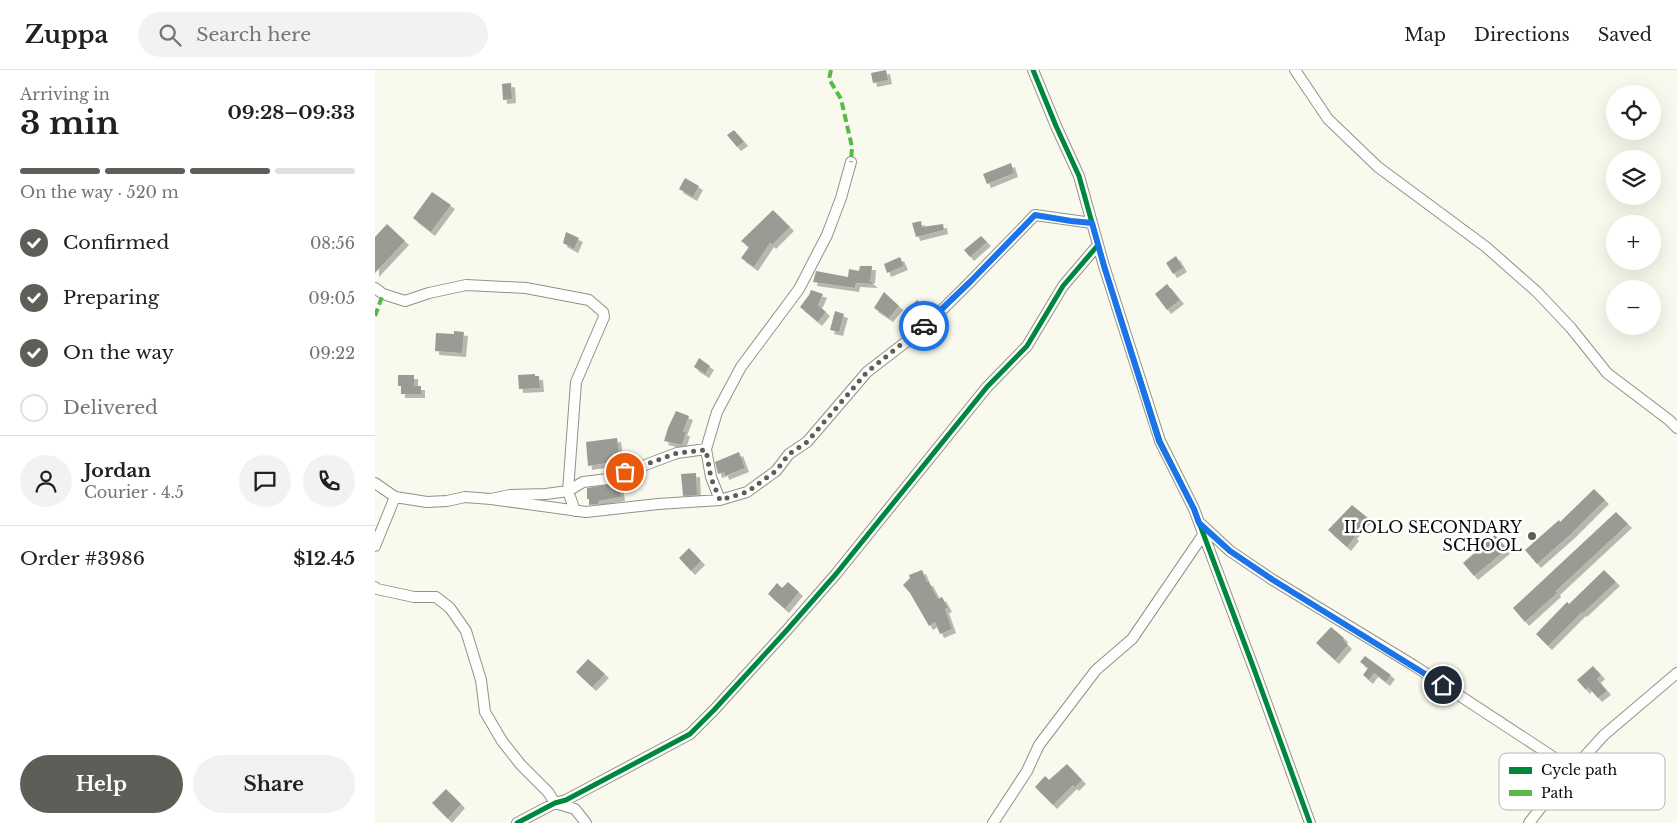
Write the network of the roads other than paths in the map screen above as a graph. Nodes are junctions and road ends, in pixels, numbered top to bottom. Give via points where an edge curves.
1 (1033, 70) edge
2 (1295, 70) edge
3 (851, 162) dead end
4 (1092, 223) junction
5 (1098, 245) junction
6 (375, 288) edge
7 (1677, 428) edge
8 (706, 450) junction
9 (375, 483) edge
10 (567, 491) junction
11 (395, 497) junction
12 (491, 499) junction
13 (720, 500) junction
14 (575, 511) junction
15 (1199, 523) junction
16 (1203, 535) junction
17 (375, 546) edge
18 (375, 587) edge
19 (1677, 673) edge
20 (1547, 753) edge
21 (1588, 753) edge
22 (555, 803) junction
23 (1540, 810) edge
24 (517, 823) edge
25 (586, 823) edge
26 (993, 823) edge
27 (1310, 823) edge
28 (1529, 823) edge

1 - 4 street via 1079,176
2 - 7 street via 1328,119 1378,167 1487,247 1537,292 1607,373
3 - 8 street via 827,235 799,289 741,367 717,412
4 - 5 street
4 - 13 street via 1035,215 944,308 867,372 807,442 789,454 776,471 747,492
5 - 15 street via 1159,441
5 - 22 street via 1063,286 1027,346 987,387 836,574 714,710 690,734
6 - 10 street via 405,301 466,285 526,288 589,300 603,312 604,317 577,382
8 - 10 street via 677,453 608,479 583,482
8 - 13 street via 711,478
9 - 11 street
10 - 12 street
10 - 14 street
11 - 12 street via 427,502 465,497
11 - 17 street
12 - 14 street
13 - 14 street
15 - 16 street
15 - 20 street via 1230,551 1273,580 1413,665
16 - 26 street via 1131,639 1096,670 1039,745 1027,771
16 - 27 street
18 - 22 street via 414,597 436,597 450,608 467,631 481,680 485,712 502,742
19 - 21 street via 1604,735
22 - 24 street
22 - 25 street via 575,810
23 - 28 street

